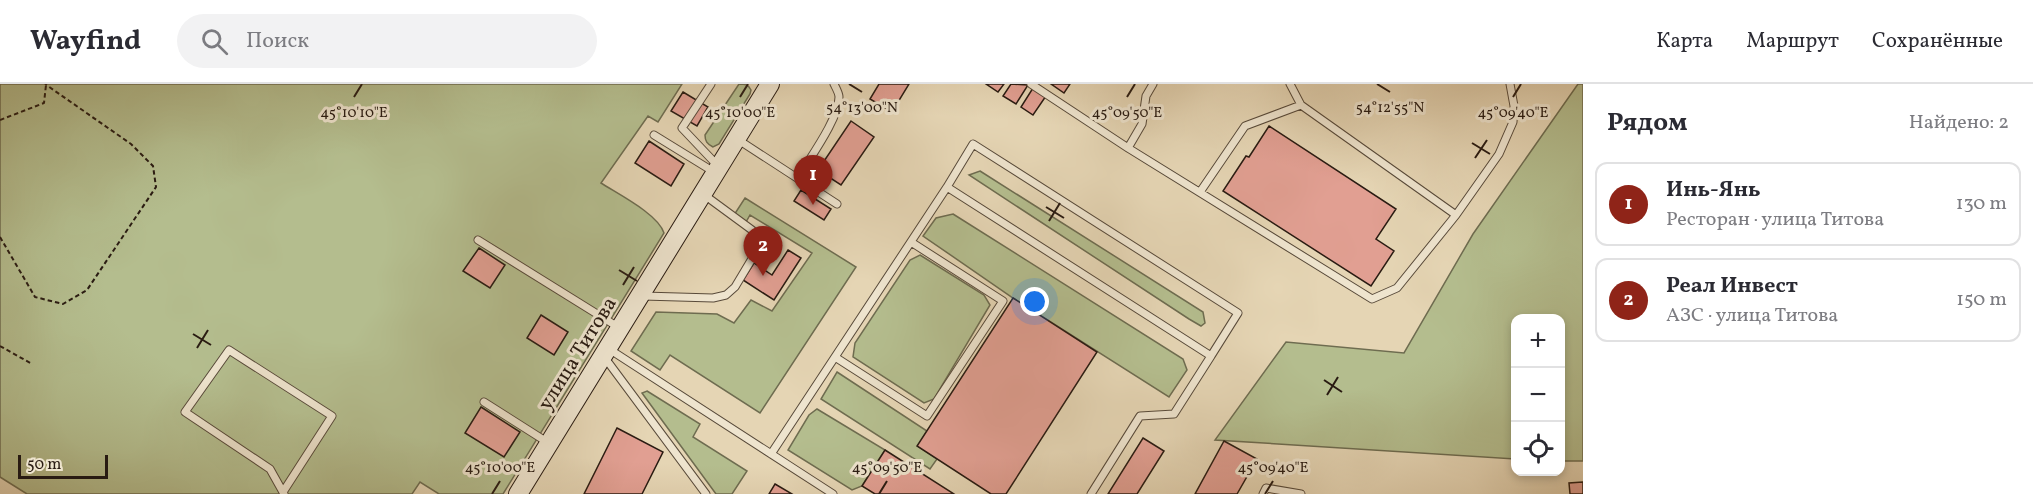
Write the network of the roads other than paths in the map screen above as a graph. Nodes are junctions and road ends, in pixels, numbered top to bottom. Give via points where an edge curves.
1 (711, 84) edge
2 (770, 84) edge
3 (834, 84) edge
4 (1031, 84) edge
5 (1153, 84) edge
6 (1290, 84) edge
7 (1510, 84) edge
8 (1301, 105) junction
9 (654, 135) dead end
10 (737, 139) junction
11 (1128, 148) junction
12 (717, 171) junction
13 (798, 178) junction
14 (947, 188) junction
15 (1200, 192) junction
16 (703, 194) junction
17 (837, 204) dead end
18 (1456, 215) junction
19 (478, 240) dead end
20 (911, 242) junction
21 (640, 296) junction
22 (620, 328) junction
23 (606, 352) junction
24 (1211, 356) junction
25 (835, 357) junction
26 (484, 402) dead end
27 (549, 444) junction
28 (771, 454) junction
29 (283, 493) edge
30 (518, 494) edge
31 (706, 494) edge
32 (833, 494) edge
33 (1090, 494) edge
34 (1263, 494) edge
35 (1299, 494) edge

1 - 12 lane via 682,128
2 - 10 main road, улица Титова
3 - 13 lane via 840,95 837,107
4 - 11 lane
5 - 11 lane via 1146,96 1143,124
6 - 8 lane
7 - 18 lane via 1514,122 1499,154
8 - 15 lane via 1245,126
8 - 18 lane
9 - 12 lane
10 - 12 main road, улица Титова
10 - 13 lane
11 - 15 lane
12 - 16 main road, улица Титова
13 - 17 lane
14 - 20 lane
14 - 24 lane
14 - 24 lane via 973,144 1003,163 1238,313
15 - 18 lane via 1372,299 1397,288
16 - 21 main road, улица Титова
16 - 21 lane via 752,230 757,242 756,252 735,287 726,295 713,298
19 - 22 lane
20 - 25 lane
20 - 25 lane via 1003,301 927,416
21 - 22 main road, улица Титова
22 - 23 main road, улица Титова
23 - 27 main road, улица Титова
23 - 28 lane
23 - 31 lane
24 - 33 lane via 1174,414 1140,416
25 - 28 lane
26 - 27 lane
27 - 30 main road, улица Титова
28 - 32 lane
29 - 29 lane via 270,469 185,412 229,350 332,416
34 - 35 lane via 1266,488

